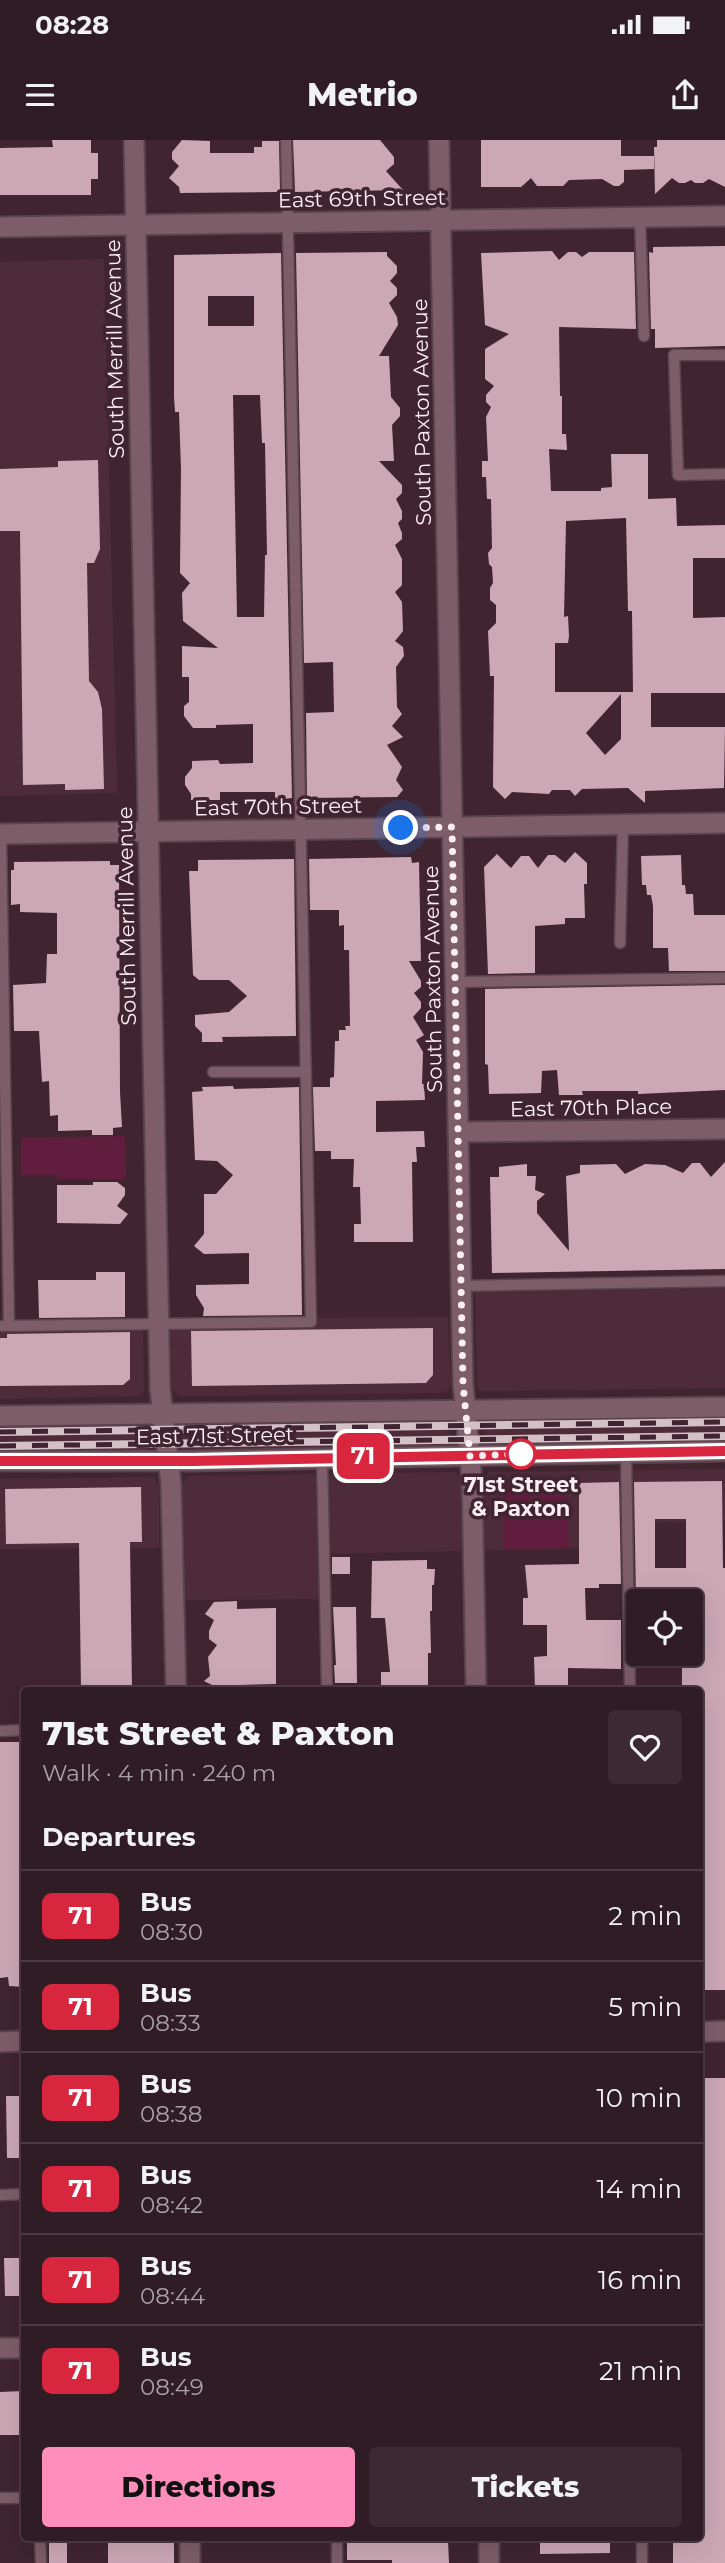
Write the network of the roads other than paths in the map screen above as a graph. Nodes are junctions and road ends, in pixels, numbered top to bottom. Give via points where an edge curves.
1 (134, 140) edge
2 (286, 140) edge
3 (439, 140) edge
4 (725, 216) edge
5 (640, 217) junction
6 (441, 220) junction
7 (288, 222) junction
8 (136, 225) junction
9 (0, 227) edge
10 (644, 337) dead end
11 (725, 355) edge
12 (725, 474) edge
13 (725, 823) edge
14 (623, 825) junction
15 (452, 827) junction
16 (301, 829) junction
17 (148, 831) junction
18 (1, 834) edge
19 (620, 943) dead end
20 (725, 978) edge
21 (455, 982) junction
22 (213, 1072) dead end
23 (306, 1072) junction
24 (725, 1129) edge
25 (458, 1132) junction
26 (725, 1281) edge
27 (461, 1286) junction
28 (158, 1324) junction
29 (4, 1326) edge
30 (725, 1407) edge
31 (467, 1410) junction
32 (163, 1414) junction
33 (0, 1416) edge
34 (725, 1451) edge
35 (626, 1453) junction
36 (470, 1456) junction
37 (322, 1457) junction
38 (169, 1460) junction
39 (0, 1461) edge
40 (176, 1687) edge
41 (327, 1687) edge
42 (475, 1687) edge
43 (630, 1687) edge
44 (21, 1730) edge
45 (0, 1731) edge
46 (725, 2031) edge
47 (703, 2032) edge
48 (21, 2041) edge
49 (0, 2042) edge
50 (0, 2194) edge
51 (21, 2194) edge
52 (0, 2348) edge
53 (21, 2348) edge
54 (0, 2498) edge
55 (21, 2498) edge
56 (40, 2541) edge
57 (190, 2541) edge
58 (337, 2541) edge
59 (489, 2541) edge
60 (642, 2541) edge
61 (41, 2563) edge
62 (190, 2563) edge
63 (337, 2563) edge
64 (489, 2563) edge
65 (642, 2563) edge

1 - 8 street, South Merrill Avenue
2 - 7 lane
3 - 6 street, South Paxton Avenue
4 - 5 street, East 69th Street
5 - 6 street, East 69th Street
5 - 10 lane
6 - 7 street, East 69th Street
6 - 15 street, South Paxton Avenue
7 - 8 street, East 69th Street
7 - 16 lane
8 - 9 street, East 69th Street
8 - 17 street, South Merrill Avenue
11 - 12 lane via 674,355 678,475
13 - 14 street, East 70th Street
14 - 15 street, East 70th Street
14 - 19 lane
15 - 16 street, East 70th Street
15 - 21 street, South Paxton Avenue
16 - 17 street, East 70th Street
16 - 23 lane
17 - 18 street, East 70th Street
17 - 28 street, South Merrill Avenue
18 - 29 lane
20 - 21 lane
21 - 25 street, South Paxton Avenue
22 - 23 lane
23 - 28 lane via 311,1322
24 - 25 street, East 70th Place
25 - 27 street, South Paxton Avenue
26 - 27 lane
27 - 31 street, South Paxton Avenue
28 - 29 lane
28 - 32 street, South Merrill Avenue
30 - 31 street, East 71st Street
31 - 32 street, East 71st Street
31 - 36 street, South Paxton Avenue
32 - 33 street, East 71st Street
32 - 38 street, South Merrill Avenue
34 - 35 street, East 71st Street
35 - 36 street, East 71st Street
35 - 43 lane
36 - 37 street, East 71st Street
36 - 42 street, South Paxton Avenue
37 - 38 street, East 71st Street
37 - 41 lane
38 - 39 street, East 71st Street
38 - 40 street, South Merrill Avenue
44 - 45 lane
46 - 47 street
48 - 49 street
50 - 51 lane
52 - 53 street
54 - 55 lane
56 - 61 lane
57 - 62 street
58 - 63 lane
59 - 64 street
60 - 65 lane

